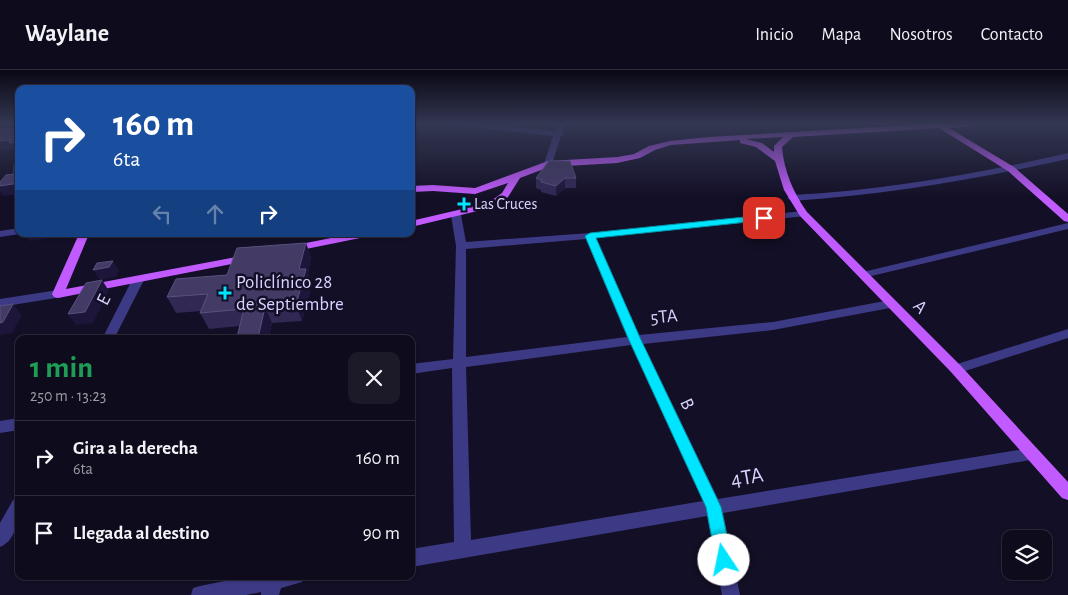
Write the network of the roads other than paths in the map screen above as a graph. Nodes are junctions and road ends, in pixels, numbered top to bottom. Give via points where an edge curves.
1 (554, 148) edge
2 (651, 148) edge
3 (764, 148) edge
4 (778, 148) edge
5 (979, 148) edge
6 (1068, 156) edge
7 (778, 159) junction
8 (548, 164) junction
9 (1011, 169) junction
10 (518, 175) junction
11 (415, 189) edge
12 (792, 198) junction
13 (803, 214) junction
14 (456, 215) junction
15 (1068, 219) edge
16 (415, 223) edge
17 (1068, 226) edge
18 (15, 232) edge
19 (0, 234) edge
20 (590, 236) junction
21 (83, 237) edge
22 (350, 237) edge
23 (460, 246) junction
24 (282, 251) edge
25 (262, 255) edge
26 (863, 275) junction
27 (138, 280) junction
28 (58, 294) junction
29 (0, 303) edge
30 (890, 304) junction
31 (1068, 333) edge
32 (110, 335) edge
33 (635, 340) junction
34 (459, 362) junction
35 (415, 368) edge
36 (956, 369) junction
37 (15, 425) edge
38 (0, 427) edge
39 (1031, 454) junction
40 (1068, 493) edge
41 (714, 507) junction
42 (15, 512) edge
43 (0, 539) edge
44 (463, 550) junction
45 (415, 557) edge
46 (287, 580) edge
47 (272, 587) edge
48 (200, 595) edge
49 (730, 595) edge

1 - 8 street
2 - 8 main road via 637,156 617,160
3 - 7 main road
4 - 7 main road
5 - 9 main road
6 - 9 street
7 - 12 main road, A
8 - 10 main road
9 - 12 street via 842,196
9 - 15 main road
10 - 11 main road via 475,191
10 - 14 main road via 505,196 491,205
12 - 13 main road, A
13 - 20 street
13 - 26 main road, A
14 - 16 main road
14 - 23 street
17 - 26 street
18 - 19 street
20 - 23 street
20 - 33 street, B
21 - 28 main road
22 - 24 main road
23 - 34 street
25 - 27 main road
26 - 30 main road, A
27 - 28 main road
27 - 32 street, E
28 - 29 street
30 - 33 street, 5TA via 772,326
30 - 36 main road, A
31 - 36 street
33 - 34 street, 5TA
33 - 41 street, B
34 - 35 street, 5TA
34 - 44 street
36 - 39 main road, A
37 - 38 street
39 - 40 main road, A
39 - 41 street, 4TA
41 - 44 street, 4TA
41 - 49 street, B
42 - 43 street
44 - 45 street, 4TA
46 - 47 street
47 - 48 street

